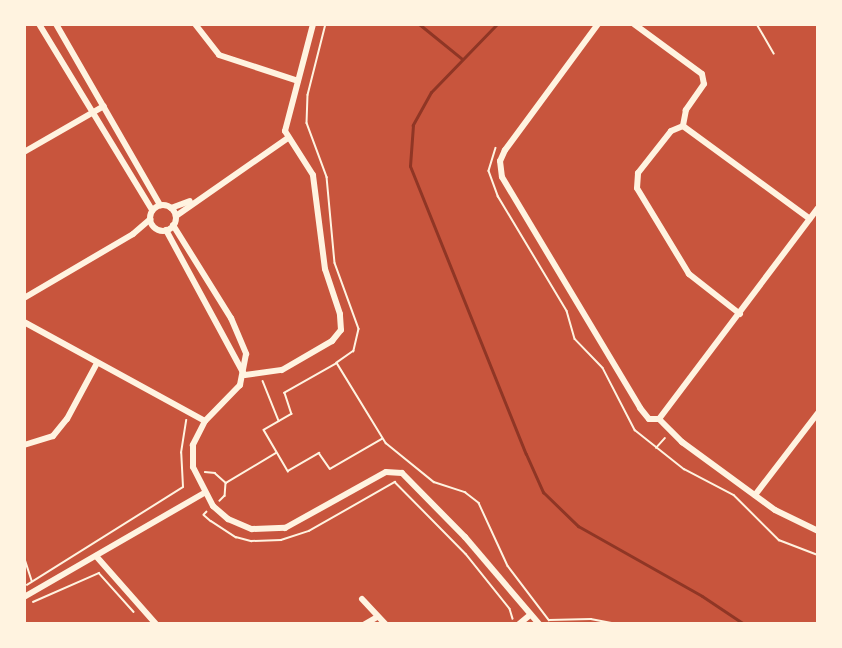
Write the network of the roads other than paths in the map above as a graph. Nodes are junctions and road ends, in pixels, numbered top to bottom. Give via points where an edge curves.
1 (39, 24) edge
2 (56, 24) edge
3 (195, 24) edge
4 (313, 24) edge
5 (598, 24) edge
6 (634, 24) edge
7 (298, 81) junction
8 (104, 106) junction
9 (92, 113) junction
10 (683, 126) junction
11 (288, 138) junction
12 (24, 152) edge
13 (194, 200) junction
14 (160, 205) junction
15 (171, 208) junction
16 (818, 208) edge
17 (152, 210) junction
18 (176, 216) junction
19 (150, 219) junction
20 (810, 219) junction
21 (173, 225) junction
22 (154, 228) junction
23 (166, 230) junction
24 (133, 234) junction
25 (24, 298) edge
26 (740, 314) junction
27 (24, 322) edge
28 (97, 363) junction
29 (245, 375) junction
30 (818, 413) edge
31 (659, 419) junction
32 (205, 421) junction
33 (24, 445) edge
34 (204, 493) junction
35 (756, 495) junction
36 (818, 531) edge
37 (96, 556) junction
38 (24, 597) edge
39 (362, 599) dead end
40 (530, 615) junction
41 (377, 617) junction
42 (156, 624) edge
43 (365, 624) edge
44 (385, 624) edge
45 (518, 624) edge
46 (539, 624) edge

1 - 9 street
2 - 8 street
3 - 7 street via 219,55
4 - 7 street
5 - 31 street via 505,150 502,177 640,408 649,419
6 - 10 street via 702,74 704,84 686,110
7 - 11 street via 284,125
8 - 9 street
8 - 14 street
9 - 12 street
9 - 17 street
10 - 20 street
10 - 26 street via 671,131 638,173 637,188 688,274
11 - 13 street
11 - 29 street via 313,175 325,269 342,322 332,341 282,370
13 - 15 street
13 - 18 street
14 - 15 street
14 - 17 street
15 - 18 street
16 - 20 street
17 - 19 street
18 - 21 street
19 - 22 street
19 - 24 street
20 - 26 street
21 - 23 street
21 - 29 street via 236,329 246,354
22 - 23 street
22 - 24 street
23 - 29 street
24 - 25 street
26 - 31 street
27 - 28 street
28 - 32 street
28 - 33 street via 67,419 53,436
29 - 32 street
30 - 35 street
31 - 35 street via 670,432
32 - 34 street via 194,445 195,474
34 - 37 street
34 - 40 street via 228,519 252,529 285,528 386,472 402,473 465,537
35 - 36 street
37 - 38 street
37 - 42 street
39 - 41 street
40 - 45 street
40 - 46 street
41 - 43 street
41 - 44 street

